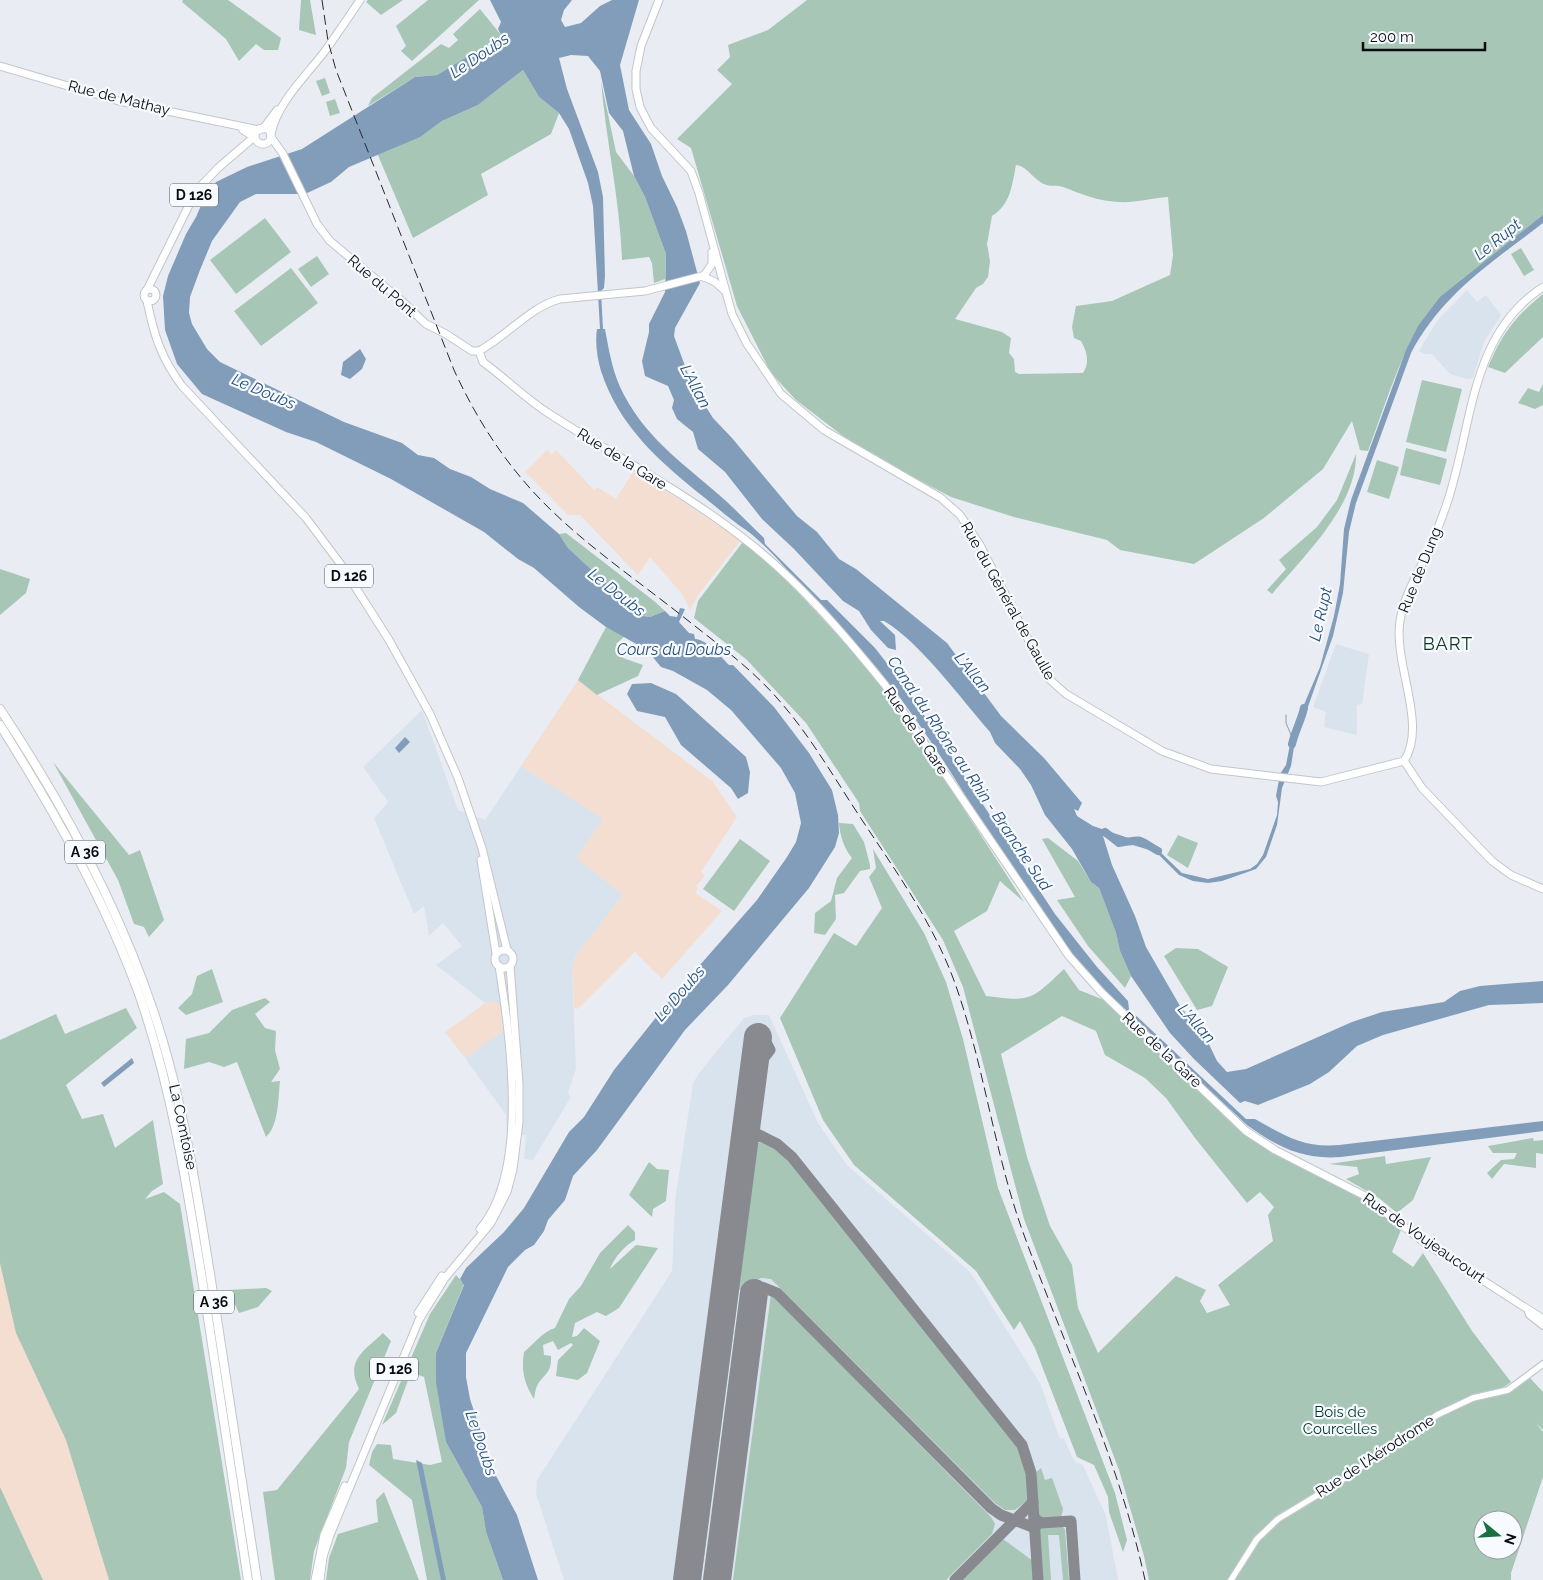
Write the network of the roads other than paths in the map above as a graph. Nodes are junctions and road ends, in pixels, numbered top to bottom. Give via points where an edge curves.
1 (360, 0) edge
2 (659, 0) edge
3 (0, 66) edge
4 (291, 94) junction
5 (239, 127) junction
6 (261, 129) junction
7 (248, 132) junction
8 (254, 137) junction
9 (270, 138) junction
10 (260, 144) junction
11 (241, 149) junction
12 (710, 232) junction
13 (720, 272) junction
14 (702, 276) junction
15 (1543, 287) edge
16 (151, 290) junction
17 (726, 292) junction
18 (150, 301) junction
19 (479, 351) junction
20 (419, 694) junction
21 (0, 710) edge
22 (0, 725) edge
23 (1404, 761) junction
24 (1543, 889) edge
25 (507, 950) junction
26 (496, 954) junction
27 (498, 966) junction
28 (510, 966) junction
29 (1301, 1163) joint
30 (1527, 1309) junction
31 (1543, 1319) edge
32 (1543, 1326) edge
33 (1543, 1364) edge
34 (248, 1580) edge
35 (257, 1580) edge
36 (315, 1580) edge
37 (320, 1580) edge
38 (1231, 1580) edge

1 - 4 main road
2 - 12 main road via 641,46 636,89 640,107 651,128 691,171
3 - 5 main road, Rue de Mathay via 119,101
4 - 6 main road
4 - 9 main road via 276,119
5 - 6 main road, Rue de Mathay
5 - 7 main road, Rue de Mathay
6 - 8 main road
6 - 9 main road via 268,130
7 - 8 main road, Rue de Mathay
7 - 11 main road via 247,141
8 - 10 main road, Rue de Mathay
8 - 11 main road, D 126
9 - 10 main road
9 - 19 main road, Rue du Pont via 281,151 317,224 330,240 422,321 472,351
10 - 11 main road, D 126
11 - 16 main road, D 126 via 196,191
12 - 13 main road, Rue du Général de Gaulle
12 - 14 main road via 712,264
13 - 14 main road
13 - 17 main road, Rue du Général de Gaulle
14 - 17 main road
14 - 19 main road via 645,291 604,293 549,302
15 - 23 main road, Rue de Dung via 1520,305 1498,332 1483,362 1446,504 1429,550 1406,596 1400,622 1413,730 1411,750
16 - 18 main road via 156,296
16 - 18 main road via 143,294
17 - 23 main road, Rue du Général de Gaulle via 732,314 747,344 781,394 832,436 941,498 960,514 980,545 1048,678 1066,694 1166,753 1211,769 1321,782
18 - 20 main road, D 126 via 153,330 165,361 182,386 306,518 369,606
19 - 29 main road, Rue de la Gare via 483,362 537,406 707,512 744,538 792,580 886,685 1038,913 1095,987 1246,1131
20 - 25 main road, D 126 via 444,744 470,811
20 - 26 main road, D 126 via 457,782 476,839
21 - 35 highway, La Comtoise / A 36 via 55,797 96,872 123,930 159,1027 193,1173
22 - 34 highway, La Comtoise / A 36 via 86,873 120,946 151,1031 187,1189
23 - 24 main road via 1422,788 1492,861 1511,875
25 - 26 main road
25 - 28 main road via 513,957
26 - 27 main road
27 - 28 main road
27 - 36 main road, D 126 via 512,1090 511,1128 503,1184 484,1225 434,1286 412,1325 324,1535
28 - 37 main road, D 126 via 519,1084 519,1122 512,1178 491,1223 446,1278 419,1320 330,1535
29 - 30 main road, Rue de Voujeaucourt via 1363,1195 1425,1243
30 - 31 main road, Rue de Voujeaucourt
30 - 32 street via 1529,1315
33 - 38 street, Rue de l'Aérodrome via 1508,1390 1473,1398 1436,1416 1278,1519 1257,1539

